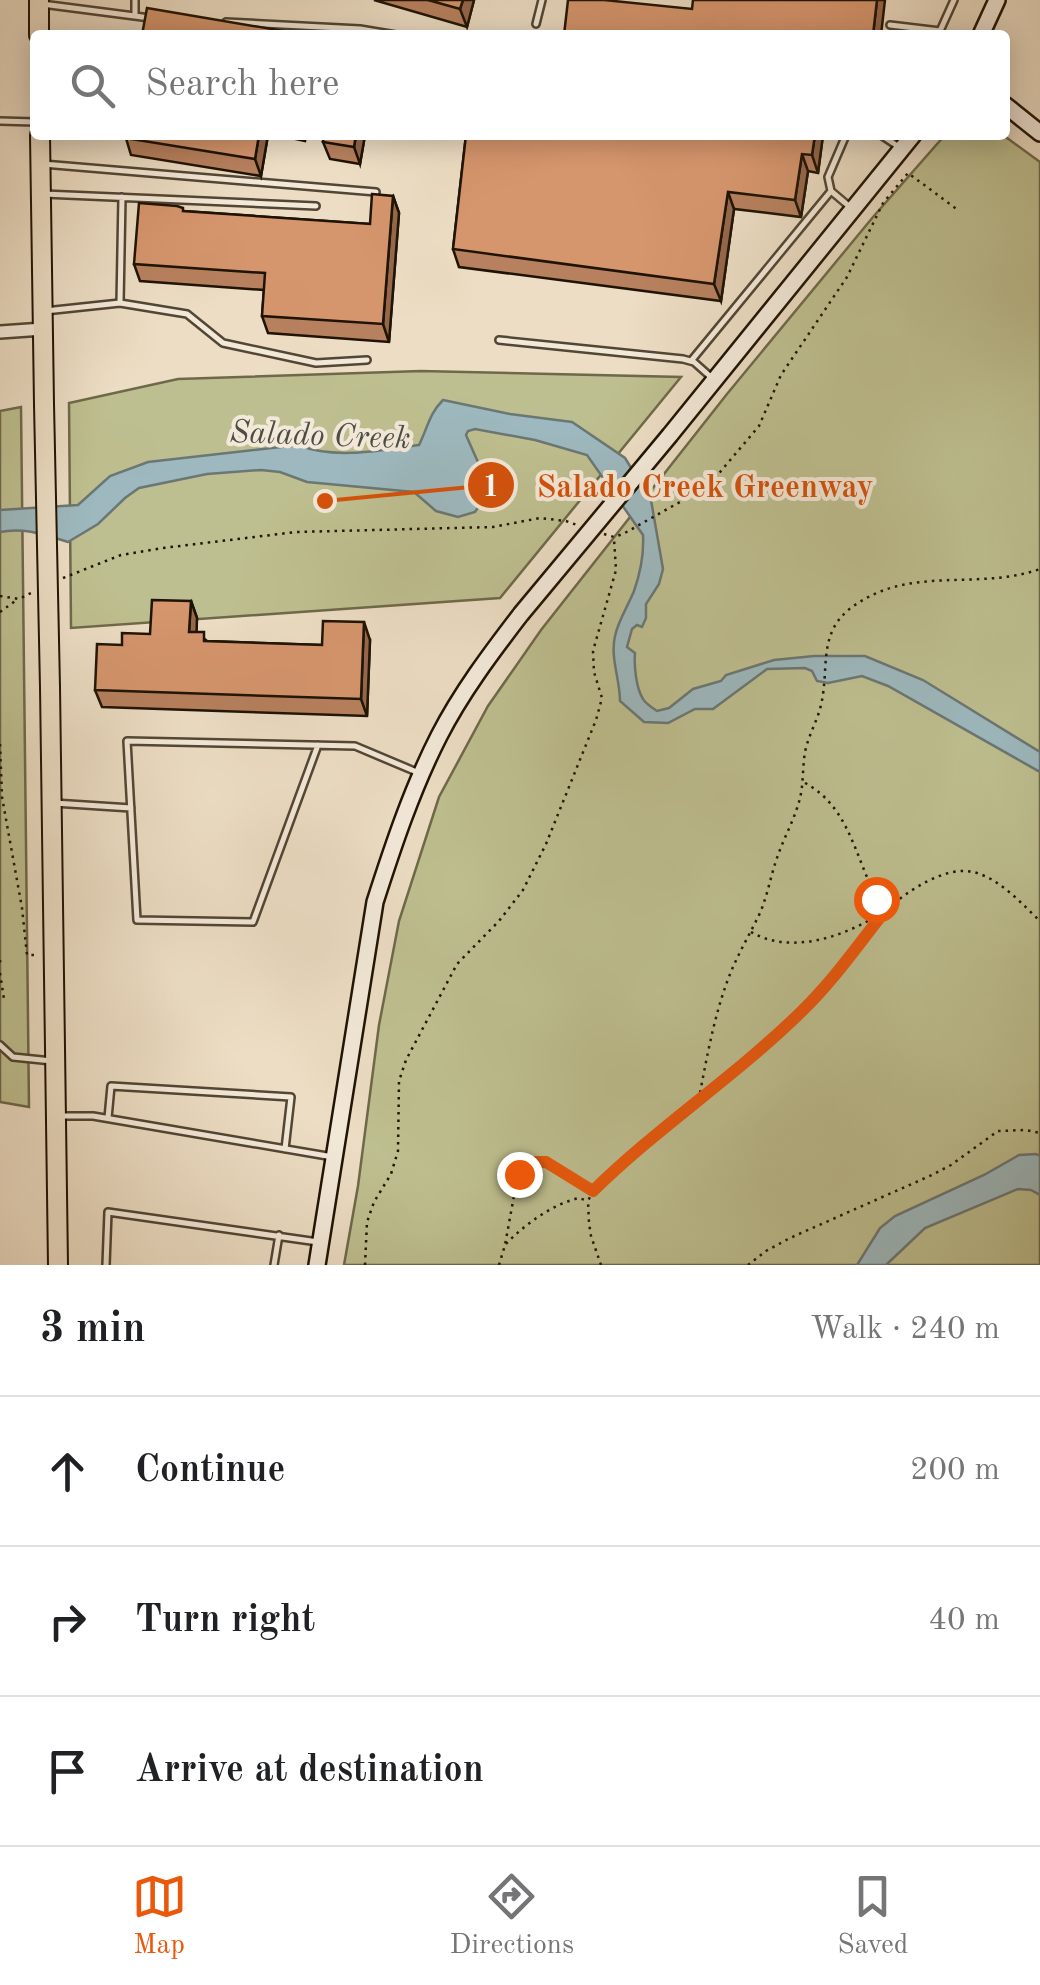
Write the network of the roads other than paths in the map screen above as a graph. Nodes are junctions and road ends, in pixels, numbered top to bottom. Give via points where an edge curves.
1 (100, 0) edge
2 (135, 0) edge
3 (542, 0) edge
4 (954, 0) edge
5 (997, 0) edge
6 (39, 2) edge
7 (100, 11) junction
8 (134, 16) junction
9 (162, 20) edge
10 (220, 22) edge
11 (536, 24) dead end
12 (890, 25) dead end
13 (39, 30) edge
14 (366, 30) edge
15 (921, 30) edge
16 (940, 30) edge
17 (983, 30) edge
18 (1010, 109) edge
19 (0, 121) edge
20 (30, 122) edge
21 (1040, 132) edge
22 (40, 140) edge
23 (844, 140) edge
24 (907, 142) edge
25 (40, 163) junction
26 (830, 191) junction
27 (376, 192) edge
28 (41, 194) junction
29 (122, 197) junction
30 (316, 206) dead end
31 (852, 209) junction
32 (120, 304) junction
33 (43, 320) junction
34 (0, 332) edge
35 (499, 340) dead end
36 (367, 360) dead end
37 (691, 362) junction
38 (714, 380) junction
39 (318, 745) junction
40 (422, 774) junction
41 (51, 803) junction
42 (131, 808) junction
43 (0, 1045) edge
44 (55, 1062) junction
45 (56, 1116) junction
46 (108, 1118) junction
47 (284, 1149) junction
48 (336, 1158) junction
49 (279, 1235) junction
50 (321, 1242) junction
51 (58, 1265) edge
52 (106, 1265) edge
53 (274, 1265) edge
54 (317, 1265) edge

1 - 7 lane
2 - 8 lane
3 - 11 lane
4 - 16 lane
5 - 17 main road
6 - 7 lane
6 - 13 main road
7 - 8 lane
8 - 9 lane
10 - 14 lane
12 - 15 lane
18 - 21 main road
19 - 20 lane
22 - 25 main road
23 - 26 lane via 828,177
24 - 31 main road
25 - 27 lane
25 - 28 main road
26 - 31 lane
26 - 37 lane
28 - 29 lane
28 - 33 main road
29 - 30 lane
29 - 32 lane
31 - 38 main road
32 - 33 lane
32 - 36 lane via 188,314 222,343 316,363
33 - 34 street
33 - 41 main road, bridge
35 - 37 lane
37 - 38 lane
38 - 40 main road, bridge via 520,614 472,682
39 - 40 lane via 355,746
39 - 42 lane via 127,741
39 - 42 lane via 253,922 138,920
40 - 48 main road via 375,902
41 - 42 lane
41 - 44 main road
43 - 44 lane via 13,1057
44 - 45 main road
45 - 46 lane
45 - 51 main road
46 - 47 lane
46 - 47 lane via 111,1086 291,1097
47 - 48 lane
48 - 50 main road
49 - 50 lane
49 - 52 lane via 108,1212
49 - 53 lane
50 - 54 main road

